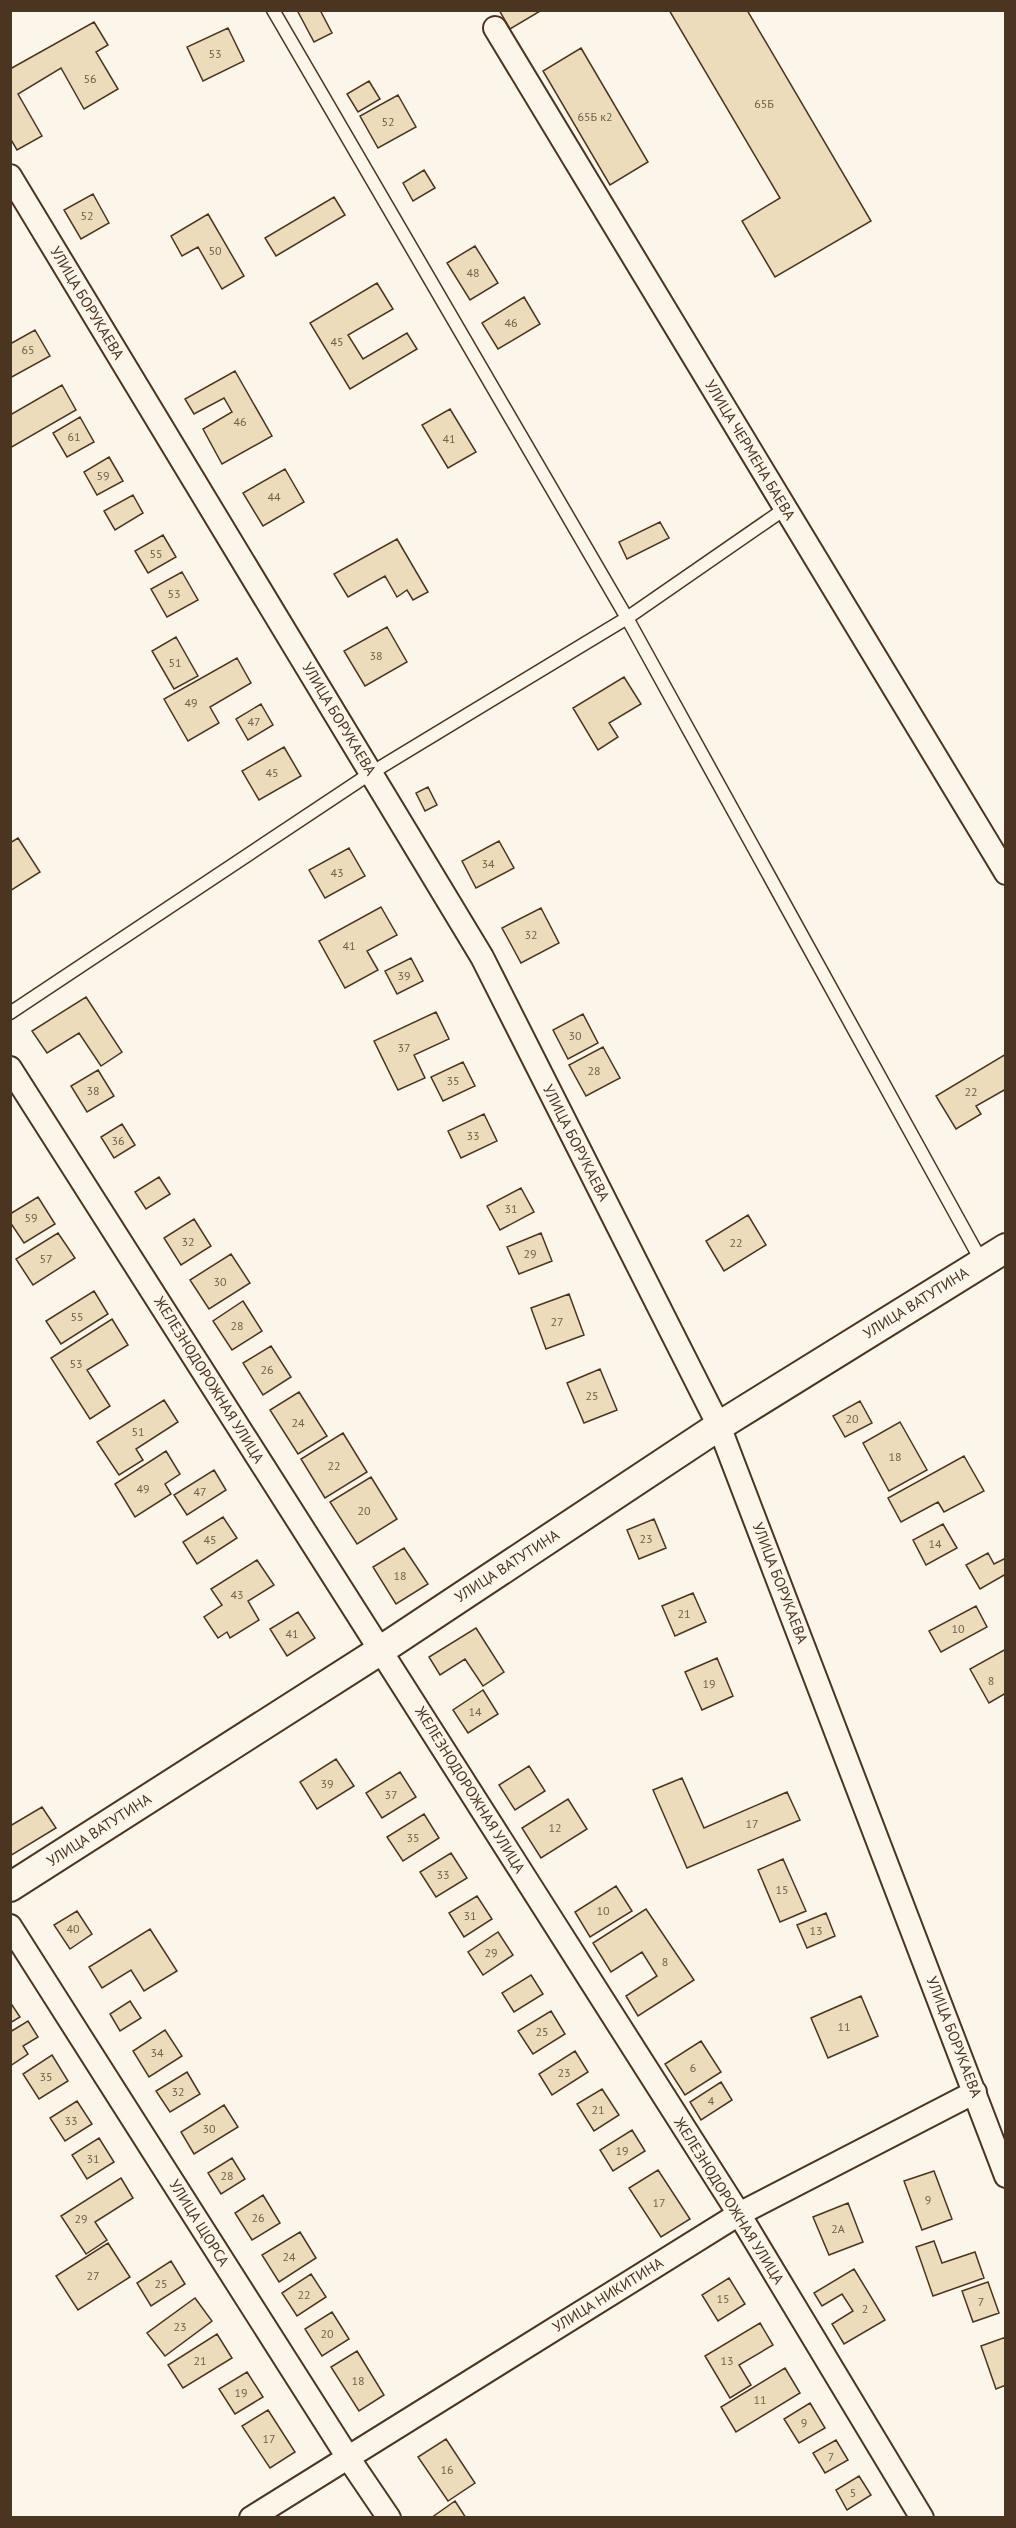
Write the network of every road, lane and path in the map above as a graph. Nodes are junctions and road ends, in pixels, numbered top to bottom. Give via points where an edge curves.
1 (273, 10) edge
2 (495, 28) dead end
3 (10, 176) edge
4 (786, 508) junction
5 (627, 618) junction
6 (371, 773) junction
7 (1005, 873) edge
8 (10, 1013) edge
9 (10, 1068) edge
10 (994, 1255) edge
11 (719, 1426) junction
12 (381, 1650) junction
13 (10, 1887) edge
14 (10, 1926) edge
15 (975, 2092) junction
16 (1005, 2176) edge
17 (739, 2214) junction
18 (347, 2456) junction
19 (251, 2517) edge
20 (389, 2517) edge
21 (922, 2517) edge

1 - 5 lane
2 - 4 street, УЛИЦА ЧЕРМЕНА БАЕВА
3 - 6 street, УЛИЦА БОРУКАЕВА
4 - 5 lane
4 - 7 street, УЛИЦА ЧЕРМЕНА БАЕВА
5 - 6 lane
5 - 10 lane
6 - 8 lane
6 - 11 street, УЛИЦА БОРУКАЕВА via 482,957
9 - 12 street, ЖЕЛЕЗНОДОРОЖНАЯ УЛИЦА
10 - 11 street, УЛИЦА ВАТУТИНА
11 - 12 street, УЛИЦА ВАТУТИНА
11 - 15 street, УЛИЦА БОРУКАЕВА
12 - 13 street, УЛИЦА ВАТУТИНА
12 - 17 street, ЖЕЛЕЗНОДОРОЖНАЯ УЛИЦА
14 - 18 street, УЛИЦА ЩОРСА
15 - 16 street, УЛИЦА БОРУКАЕВА
15 - 17 street, УЛИЦА НИКИТИНА
17 - 18 street, УЛИЦА НИКИТИНА
17 - 21 street, ЖЕЛЕЗНОДОРОЖНАЯ УЛИЦА
18 - 19 street, УЛИЦА НИКИТИНА
18 - 20 street, УЛИЦА ЩОРСА

